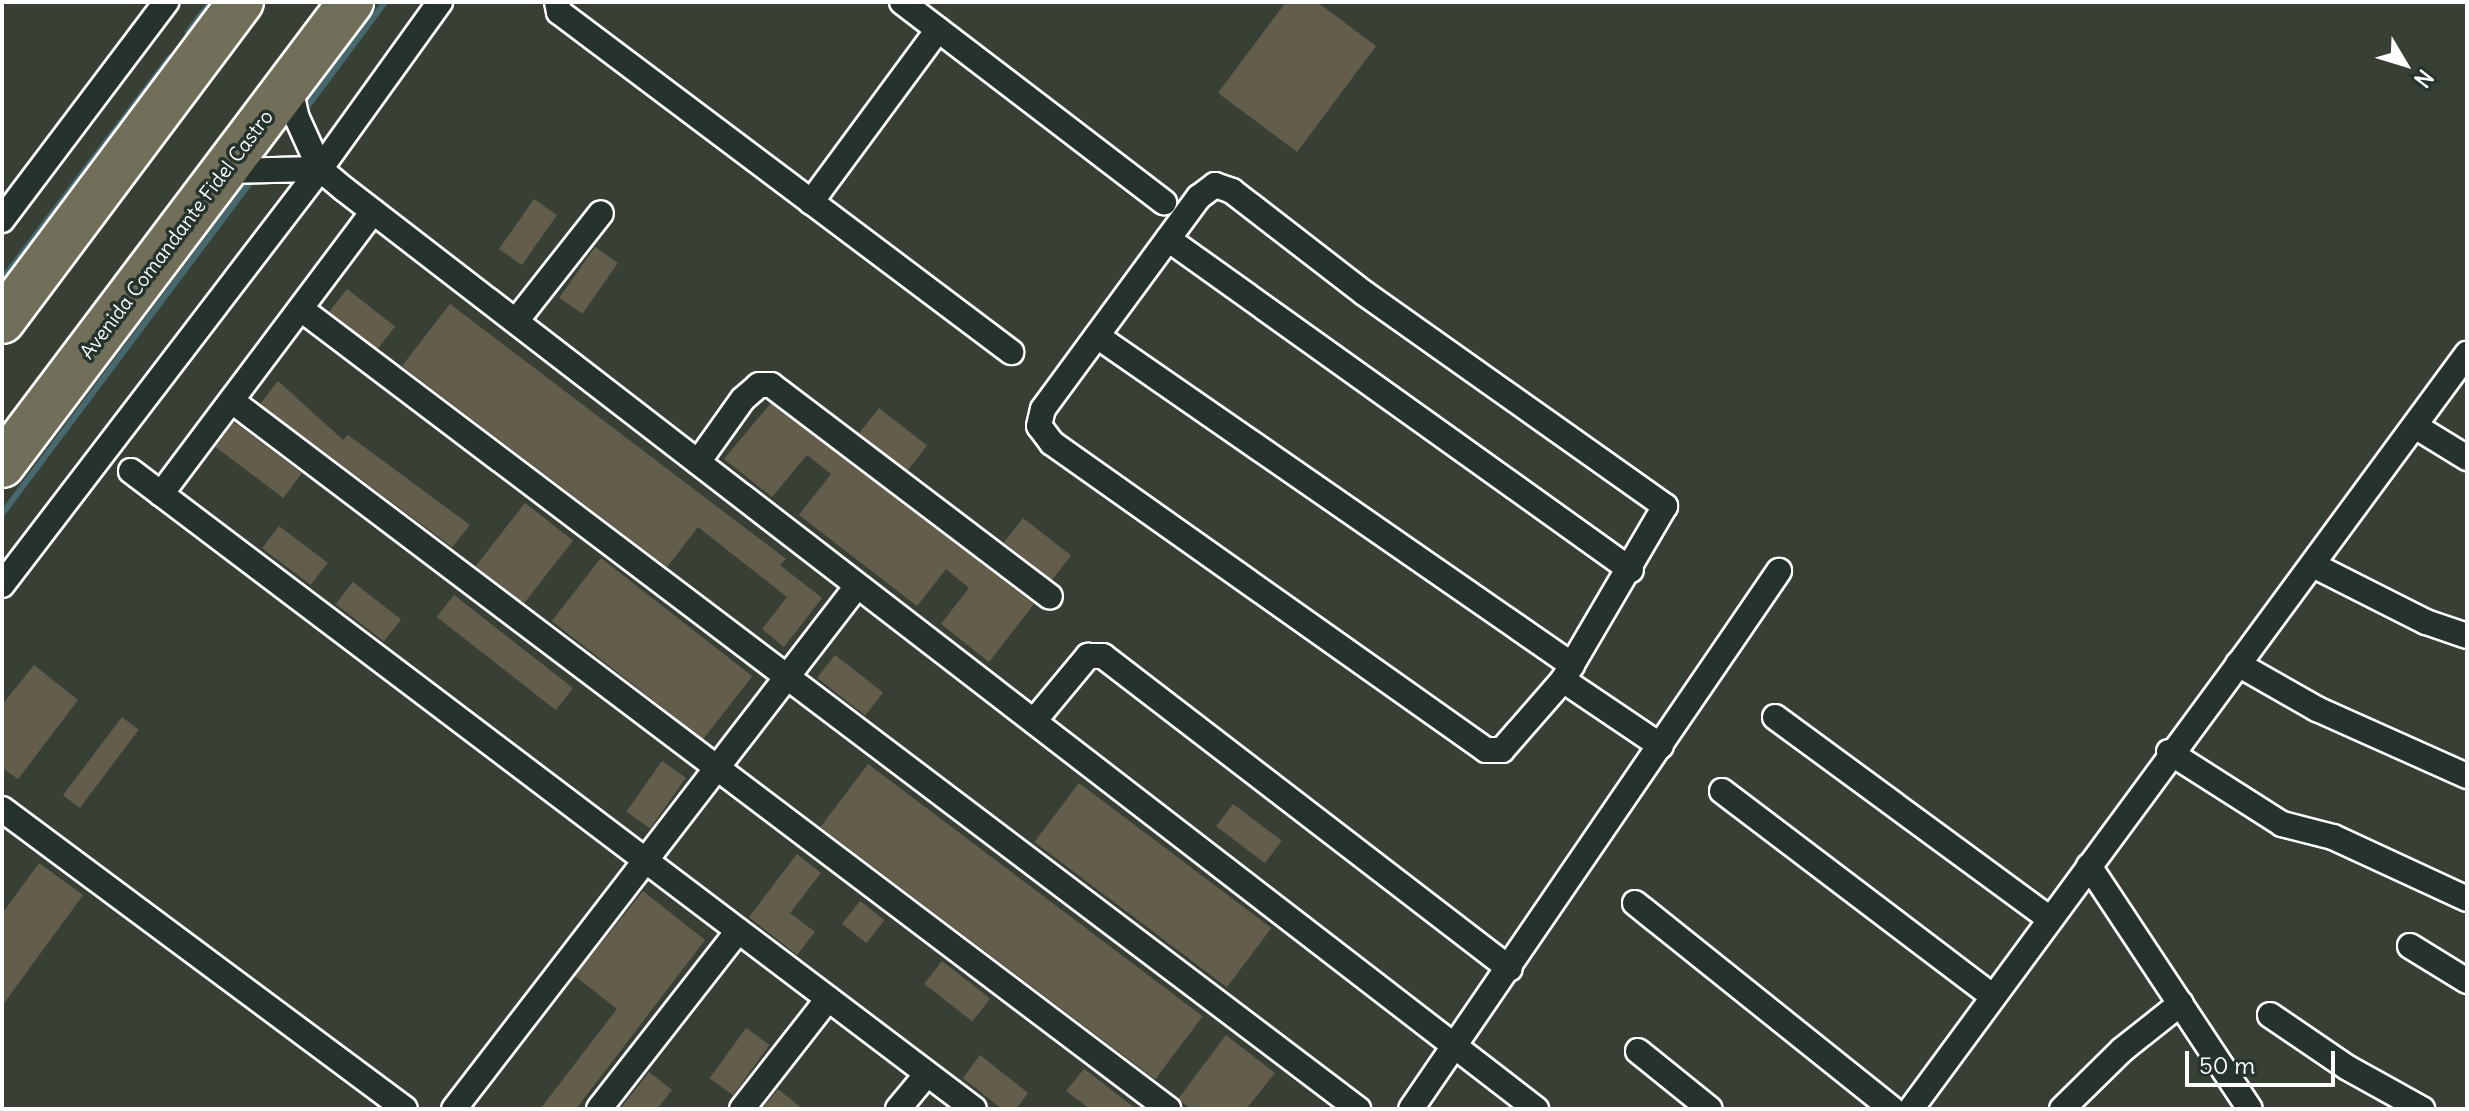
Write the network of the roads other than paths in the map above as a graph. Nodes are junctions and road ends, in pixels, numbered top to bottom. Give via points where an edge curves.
1 (166, 2) edge
2 (241, 2) edge
3 (351, 2) edge
4 (440, 2) edge
5 (557, 2) edge
6 (902, 2) edge
7 (938, 30) junction
8 (289, 84) junction
9 (320, 169) junction
10 (224, 171) junction
11 (811, 202) junction
12 (1164, 202) dead end
13 (373, 212) junction
14 (601, 213) dead end
15 (2, 220) edge
16 (1168, 239) junction
17 (301, 309) junction
18 (2, 321) edge
19 (516, 321) junction
20 (1097, 336) junction
21 (1011, 352) dead end
22 (2467, 354) edge
23 (232, 401) junction
24 (2415, 426) junction
25 (2467, 458) edge
26 (698, 462) junction
27 (2, 465) edge
28 (131, 471) dead end
29 (161, 494) junction
30 (2313, 565) junction
31 (1631, 570) junction
32 (1779, 571) dead end
33 (2, 585) edge
34 (857, 586) junction
35 (1050, 597) dead end
36 (2467, 636) edge
37 (2238, 664) junction
38 (1568, 672) junction
39 (788, 674) junction
40 (1775, 717) dead end
41 (1034, 721) junction
42 (1661, 746) junction
43 (2169, 752) junction
44 (716, 767) junction
45 (2467, 776) edge
46 (1722, 791) dead end
47 (2, 809) edge
48 (643, 859) junction
49 (2089, 866) junction
50 (2467, 899) edge
51 (1635, 903) dead end
52 (2050, 919) junction
53 (738, 931) junction
54 (2410, 946) dead end
55 (1510, 969) junction
56 (2467, 981) edge
57 (1993, 997) junction
58 (828, 999) junction
59 (2181, 1003) junction
60 (2270, 1015) dead end
61 (1458, 1046) junction
62 (1638, 1051) dead end
63 (927, 1074) junction
64 (1159, 1106) edge
65 (405, 1109) edge
66 (454, 1109) edge
67 (599, 1109) edge
68 (742, 1109) edge
69 (898, 1109) edge
70 (974, 1109) edge
71 (1358, 1109) edge
72 (1411, 1109) edge
73 (1536, 1109) edge
74 (1710, 1109) edge
75 (1892, 1109) edge
76 (1911, 1109) edge
77 (2062, 1109) edge
78 (2250, 1109) edge
79 (2422, 1109) edge

1 - 15 street
2 - 18 highway
3 - 8 highway, Avenida Comandante Fidel Castro
4 - 9 street
5 - 11 street via 559,12
6 - 7 street
7 - 11 street
7 - 12 street
8 - 9 street via 297,118
8 - 10 highway, Avenida Comandante Fidel Castro
9 - 10 street
9 - 13 street
9 - 33 street
10 - 27 highway, Avenida Comandante Fidel Castro
11 - 21 street
13 - 17 street
13 - 19 street
14 - 19 street
16 - 20 street
16 - 31 street
16 - 31 street via 1199,197 1215,185 1232,191 1364,293 1654,494 1665,506 1663,519
17 - 23 street
17 - 39 street
19 - 26 street
20 - 38 street
20 - 38 street via 1043,409 1039,426 1052,443 1486,750 1502,750
22 - 24 street
23 - 29 street
23 - 44 street
24 - 25 street
24 - 30 street
26 - 34 street
26 - 35 street via 743,399 759,385 771,385
28 - 29 street
29 - 48 street
30 - 36 street via 2426,622
30 - 37 street
31 - 38 street
32 - 42 street
34 - 39 street
34 - 41 street
37 - 43 street
37 - 45 street via 2317,709
38 - 42 street
39 - 44 street
39 - 71 street
40 - 52 street
41 - 55 street via 1088,656 1103,656
41 - 61 street
42 - 55 street
43 - 49 street
43 - 50 street via 2282,824 2333,837
44 - 48 street
44 - 64 street
46 - 57 street
47 - 65 street
48 - 53 street
48 - 66 street
49 - 52 street
49 - 59 street
51 - 75 street
52 - 57 street
53 - 58 street
53 - 67 street
54 - 56 street
55 - 61 street
57 - 76 street
58 - 63 street
58 - 68 street
59 - 77 street via 2122,1050
59 - 78 street
60 - 79 street
61 - 72 street
61 - 73 street
62 - 74 street
63 - 69 street
63 - 70 street

